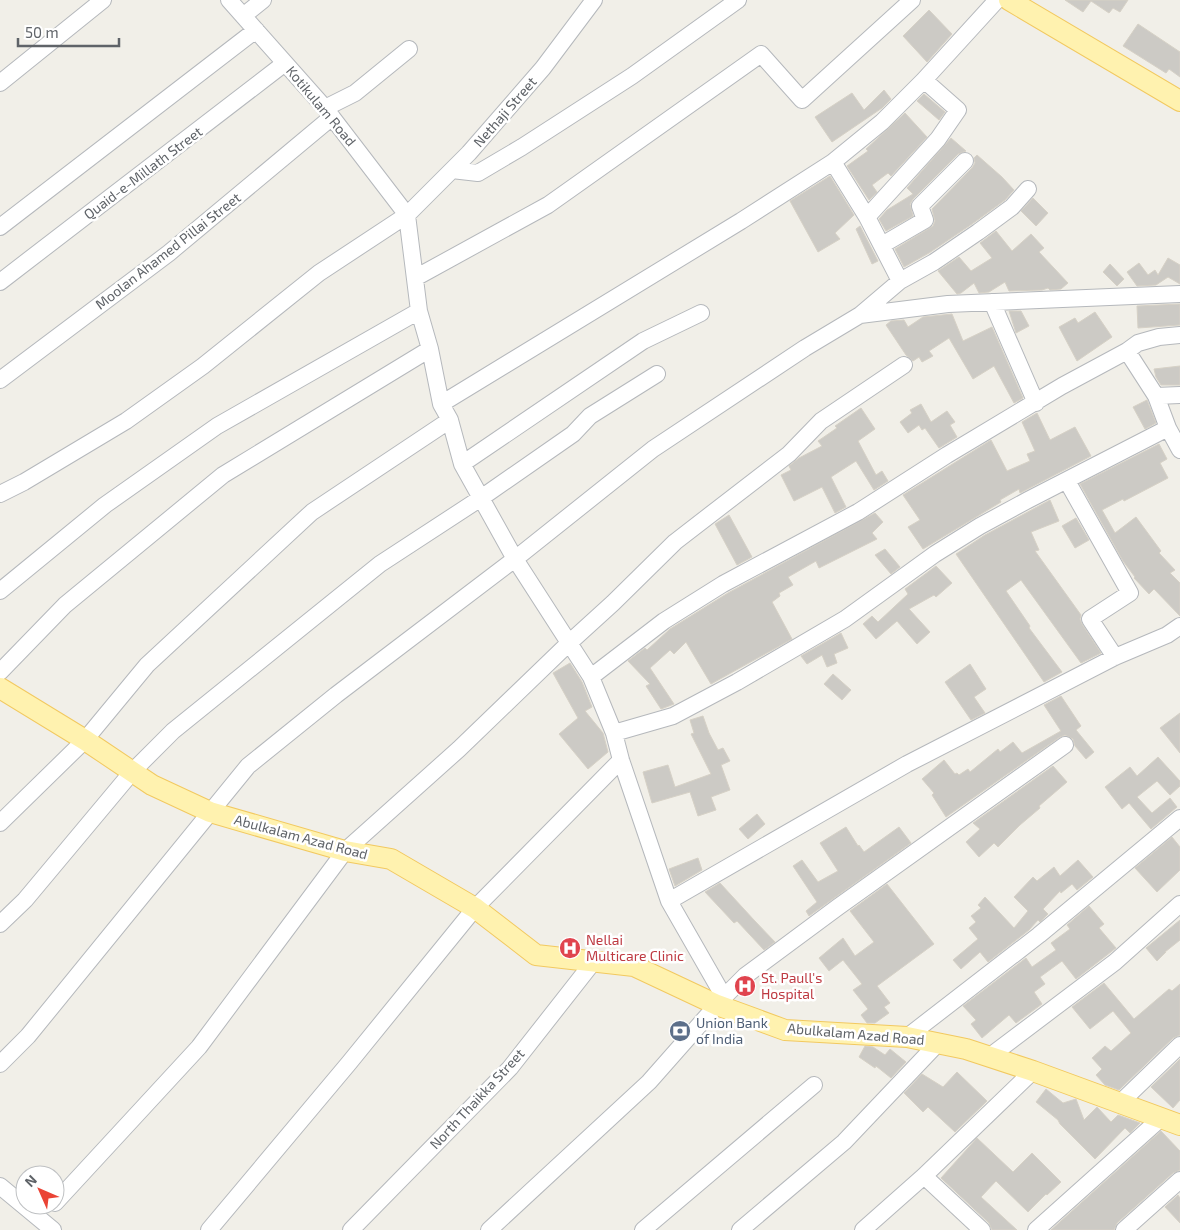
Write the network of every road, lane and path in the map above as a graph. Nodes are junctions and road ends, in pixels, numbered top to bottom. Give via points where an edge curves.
1 (103, 0) edge
2 (229, 0) edge
3 (263, 0) edge
4 (594, 0) edge
5 (738, 0) edge
6 (912, 0) edge
7 (997, 0) edge
8 (1020, 3) edge
9 (243, 16) junction
10 (256, 30) junction
11 (409, 49) dead end
12 (285, 63) junction
13 (924, 80) junction
14 (0, 84) edge
15 (1180, 101) edge
16 (328, 112) junction
17 (964, 161) dead end
18 (833, 162) junction
19 (452, 170) junction
20 (1028, 189) dead end
21 (407, 215) junction
22 (867, 217) junction
23 (0, 227) edge
24 (882, 245) junction
25 (415, 278) junction
26 (900, 280) junction
27 (0, 282) edge
28 (1180, 294) edge
29 (992, 302) junction
30 (419, 311) junction
31 (701, 313) dead end
32 (860, 315) junction
33 (1180, 335) edge
34 (430, 349) junction
35 (1127, 351) junction
36 (904, 365) dead end
37 (657, 374) dead end
38 (0, 380) edge
39 (1180, 395) edge
40 (1156, 396) junction
41 (1036, 403) junction
42 (441, 404) junction
43 (450, 420) junction
44 (1168, 428) junction
45 (1180, 450) edge
46 (462, 464) junction
47 (1067, 481) junction
48 (0, 494) edge
49 (481, 498) junction
50 (515, 559) junction
51 (0, 591) edge
52 (1180, 626) edge
53 (569, 642) junction
54 (1115, 657) junction
55 (0, 672) edge
56 (591, 677) junction
57 (0, 688) edge
58 (614, 733) junction
59 (85, 740) junction
60 (1065, 745) dead end
61 (621, 760) junction
62 (132, 772) junction
63 (210, 812) junction
64 (1180, 818) edge
65 (0, 823) edge
66 (345, 851) junction
67 (669, 901) junction
68 (1180, 904) edge
69 (475, 908) junction
70 (0, 924) edge
71 (594, 961) junction
72 (721, 1001) junction
73 (907, 1036) junction
74 (939, 1042) junction
75 (1180, 1045) edge
76 (989, 1057) junction
77 (0, 1064) edge
78 (1033, 1071) junction
79 (814, 1085) dead end
80 (1120, 1103) junction
81 (1160, 1119) junction
82 (1180, 1125) edge
83 (924, 1176) junction
84 (1180, 1180) edge
85 (0, 1186) edge
86 (65, 1192) edge
87 (44, 1215) edge
88 (35, 1225) edge
89 (53, 1230) edge
90 (209, 1230) edge
91 (351, 1230) edge
92 (489, 1230) edge
93 (643, 1230) edge
94 (740, 1230) edge
95 (864, 1230) edge
96 (982, 1230) edge
97 (1036, 1230) edge
98 (1124, 1230) edge

1 - 14 street
2 - 9 street, Kotikulam Road
3 - 9 street
4 - 19 street, Nethaji Street via 543,68
5 - 19 street via 632,76 522,147 478,173
6 - 25 street via 802,100 761,54 548,205
7 - 13 street
8 - 15 main road
9 - 10 street, Kotikulam Road
10 - 12 street, Kotikulam Road
10 - 23 street
11 - 16 street, Moolan Ahamed Pillai Street
12 - 16 street, Kotikulam Road
12 - 27 street, Quaid-e-Millath Street
13 - 18 street via 882,122
13 - 22 street via 958,110 938,139
16 - 21 street, Kotikulam Road
16 - 38 street, Moolan Ahamed Pillai Street via 169,253
17 - 24 street via 920,206 925,220
18 - 22 street
18 - 42 street
19 - 21 street, Nethaji Street
20 - 26 street via 1012,207 978,232
21 - 25 street
21 - 48 street, Nethaji Street via 320,273 202,366 126,420
22 - 24 street
24 - 26 street
25 - 30 street
26 - 32 street
28 - 29 street
29 - 32 street
29 - 41 street
30 - 34 street
30 - 51 street via 217,426 105,505
31 - 46 street via 643,341
32 - 50 street via 653,449
33 - 35 street via 1138,343
34 - 42 street
34 - 55 street via 224,475 65,605
35 - 40 street
35 - 41 street
36 - 53 street via 821,421 788,454 675,542 614,603
37 - 49 street via 590,416 572,434
39 - 40 street
40 - 44 street
41 - 56 street via 858,512 723,584 664,620
42 - 43 street
43 - 46 street
43 - 59 street via 312,512 147,665
44 - 45 street
44 - 47 street
46 - 49 street
47 - 54 street via 1130,593 1090,619
47 - 58 street via 980,526 845,619 737,682 672,716
49 - 50 street
49 - 62 street via 380,564 173,731
50 - 53 street
50 - 63 street via 248,766
52 - 54 street via 1167,635
53 - 56 street
53 - 66 street via 459,749
54 - 67 street via 907,764
56 - 58 street
57 - 59 main road, Abulkalam Azad Road
58 - 61 street
59 - 62 main road, Abulkalam Azad Road
59 - 65 street
60 - 72 street via 745,976
61 - 67 street
61 - 69 street
62 - 63 main road, Abulkalam Azad Road via 152,786
62 - 70 street via 25,900
63 - 66 main road, Abulkalam Azad Road
63 - 77 street via 28,1036
64 - 73 street via 1039,934
66 - 69 main road, Abulkalam Azad Road via 391,859
66 - 86 street via 199,1047
67 - 72 street
68 - 76 street via 1115,962
69 - 71 main road, Abulkalam Azad Road via 536,954
69 - 90 street
71 - 72 main road, Abulkalam Azad Road via 634,966
71 - 91 street, North Thaikka Street via 510,1068
72 - 73 main road, Abulkalam Azad Road via 785,1030
72 - 92 street via 649,1082
73 - 74 main road, Abulkalam Azad Road
74 - 76 main road, Abulkalam Azad Road
74 - 94 street via 844,1142
75 - 80 street
76 - 78 main road, Abulkalam Azad Road
78 - 80 main road, Abulkalam Azad Road
78 - 83 street
79 - 93 street
80 - 81 main road, Abulkalam Azad Road
81 - 82 main road, Abulkalam Azad Road
81 - 97 street
83 - 95 street
83 - 96 street
84 - 98 street
85 - 88 street
87 - 88 street
88 - 89 street

